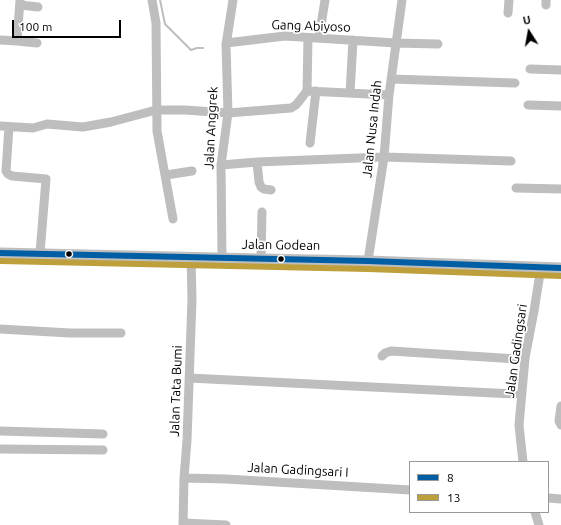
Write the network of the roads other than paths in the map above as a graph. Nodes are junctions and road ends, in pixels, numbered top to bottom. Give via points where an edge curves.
1 (152, 0) edge
2 (233, 0) edge
3 (325, 0) edge
4 (402, 0) edge
5 (509, 0) edge
6 (20, 3) edge
7 (38, 7) dead end
8 (508, 13) dead end
9 (308, 38) junction
10 (319, 38) junction
11 (0, 40) edge
12 (353, 40) junction
13 (17, 41) junction
14 (37, 43) dead end
15 (396, 43) junction
16 (438, 44) dead end
17 (226, 46) junction
18 (530, 69) dead end
19 (561, 70) edge
20 (391, 79) junction
21 (515, 83) dead end
22 (311, 91) junction
23 (350, 93) junction
24 (389, 95) junction
25 (528, 105) dead end
26 (561, 106) edge
27 (156, 110) junction
28 (228, 113) junction
29 (5, 127) edge
30 (310, 143) dead end
31 (384, 157) junction
32 (510, 161) dead end
33 (257, 162) junction
34 (221, 165) junction
35 (192, 171) dead end
36 (166, 175) junction
37 (516, 188) dead end
38 (561, 189) edge
39 (271, 190) dead end
40 (262, 212) dead end
41 (173, 219) dead end
42 (0, 253) edge
43 (40, 254) junction
44 (191, 258) junction
45 (222, 258) junction
46 (261, 260) junction
47 (368, 260) junction
48 (541, 267) junction
49 (561, 268) edge
50 (0, 329) edge
51 (121, 333) dead end
52 (382, 356) dead end
53 (517, 359) dead end
54 (189, 378) junction
55 (514, 394) dead end
56 (561, 406) edge
57 (561, 425) edge
58 (0, 431) edge
59 (102, 434) dead end
60 (0, 449) edge
61 (103, 450) dead end
62 (523, 461) edge
63 (184, 478) junction
64 (409, 490) edge
65 (549, 498) edge
66 (561, 498) edge
67 (535, 513) edge
68 (183, 524) edge
69 (226, 525) edge
70 (538, 525) edge

1 - 27 street via 156,23
2 - 17 street, Jalan Anggrek
3 - 10 street
4 - 15 street, Jalan Nusa Indah
5 - 8 street
6 - 7 street
6 - 13 street
9 - 10 street, Gang Abiyoso
9 - 17 street, Gang Abiyoso via 269,37
9 - 22 street
10 - 12 street, Gang Abiyoso
11 - 13 street
12 - 15 street, Gang Abiyoso
12 - 23 street
13 - 14 street
15 - 16 street, Gang Abiyoso
15 - 20 street, Jalan Nusa Indah
17 - 28 street, Jalan Anggrek
18 - 19 street
20 - 21 street
20 - 24 street, Jalan Nusa Indah
22 - 23 street
22 - 28 street via 291,108
22 - 30 street
23 - 24 street
24 - 31 street, Jalan Nusa Indah
25 - 26 street
27 - 28 street
27 - 29 street via 83,127 47,124 33,128
27 - 36 street
28 - 34 street, Jalan Anggrek
29 - 43 street via 8,174 46,179
31 - 32 street
31 - 33 street
31 - 47 street, Jalan Nusa Indah
33 - 34 street
33 - 39 street via 259,182 264,189
34 - 45 street, Jalan Anggrek
35 - 36 street
36 - 41 street
37 - 38 street
40 - 46 street
42 - 43 main road, Jalan Godean
43 - 44 main road, Jalan Godean
44 - 45 main road, Jalan Godean
44 - 54 street, Jalan Tata Bumi
45 - 46 main road, Jalan Godean
46 - 47 main road, Jalan Godean
47 - 48 main road, Jalan Godean
48 - 49 main road, Jalan Godean
48 - 62 street, Jalan Gadingsari via 525,358 518,425
50 - 51 street
52 - 53 street via 391,351
54 - 55 street
54 - 63 street, Jalan Tata Bumi
56 - 57 street
58 - 59 street
60 - 61 street
63 - 64 street, Jalan Gadingsari I
63 - 68 street, Jalan Tata Bumi
65 - 66 street
67 - 70 street
68 - 69 street

